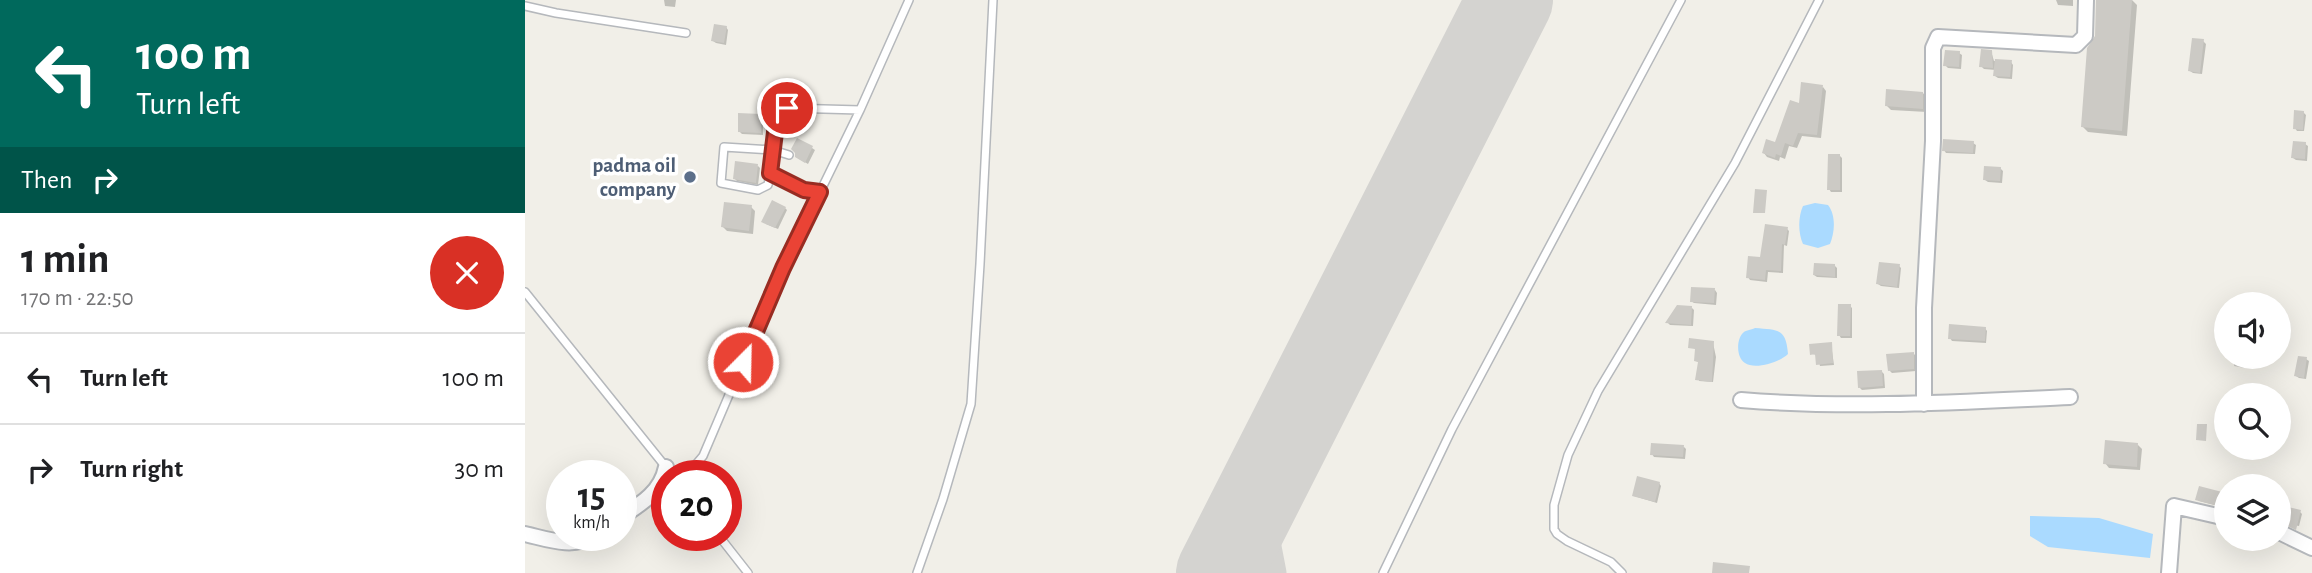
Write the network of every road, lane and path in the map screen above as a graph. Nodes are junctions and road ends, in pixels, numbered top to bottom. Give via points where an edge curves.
1 (909, 0) edge
2 (993, 0) edge
3 (1681, 0) edge
4 (1819, 0) edge
5 (2086, 0) edge
6 (525, 6) edge
7 (686, 33) dead end
8 (860, 110) junction
9 (773, 150) junction
10 (789, 155) dead end
11 (770, 173) junction
12 (820, 192) junction
13 (525, 292) edge
14 (2070, 397) dead end
15 (1741, 400) dead end
16 (1924, 404) junction
17 (660, 460) edge
18 (700, 460) edge
19 (651, 494) edge
20 (637, 506) edge
21 (2214, 515) edge
22 (525, 534) edge
23 (2291, 538) edge
24 (546, 539) edge
25 (2312, 548) edge
26 (731, 551) edge
27 (748, 573) edge
28 (917, 573) edge
29 (1383, 573) edge
30 (1622, 573) edge
31 (2169, 573) edge

1 - 8 lane
2 - 28 lane via 971,404
3 - 29 lane via 1452,429
4 - 30 lane via 1735,163 1598,391 1568,454 1554,505 1554,529
5 - 16 street via 2085,36 2076,45 1938,37 1933,48
6 - 7 lane
8 - 9 lane via 787,108 777,116
8 - 12 lane
9 - 10 lane
9 - 11 lane
9 - 11 lane via 724,147 721,183 758,190 768,185
11 - 12 lane via 804,190
12 - 18 lane
13 - 17 lane
14 - 16 street
15 - 16 street
19 - 20 street
21 - 31 street via 2174,506
22 - 24 street
23 - 25 street
26 - 27 lane

